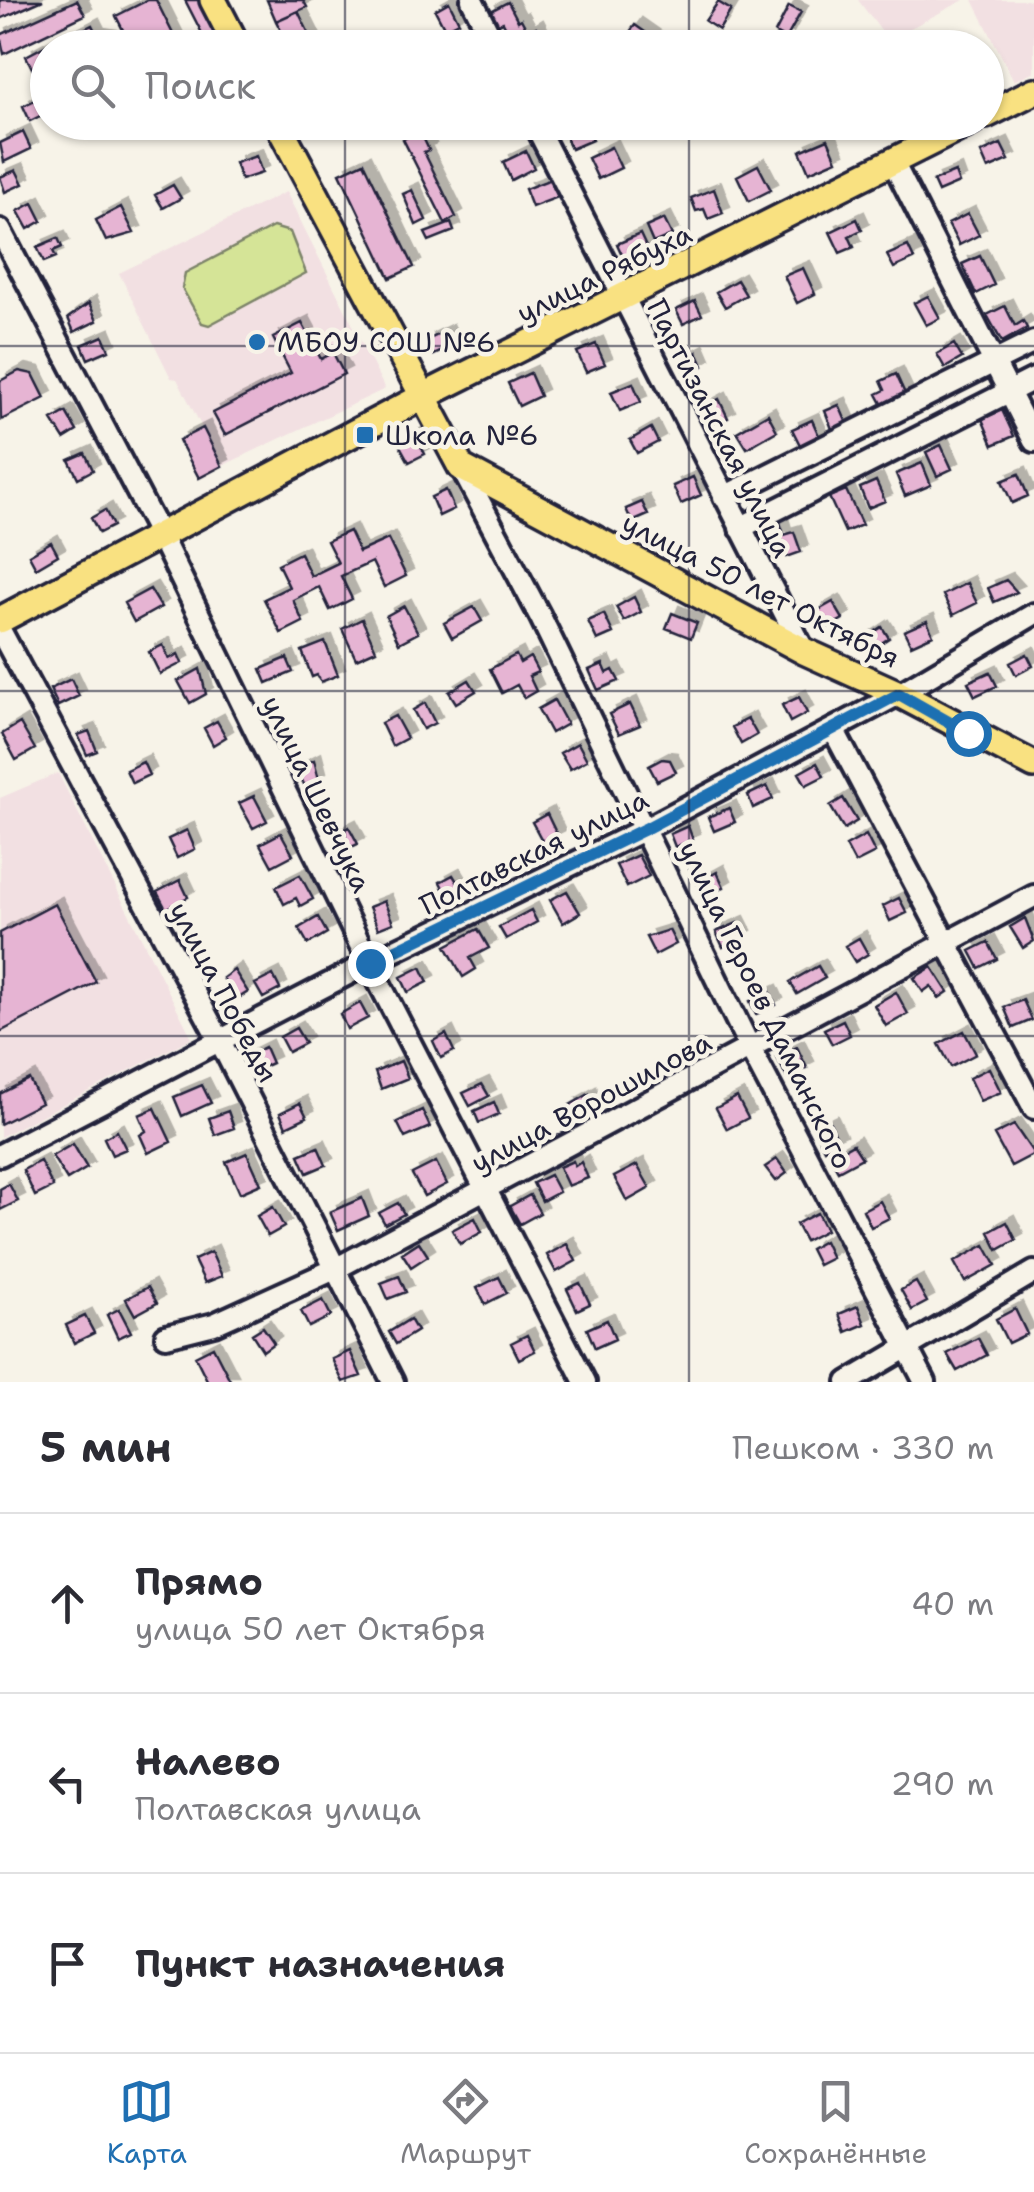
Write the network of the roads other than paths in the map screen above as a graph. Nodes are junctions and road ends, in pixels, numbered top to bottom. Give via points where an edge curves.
1 (213, 0) edge
2 (472, 0) edge
3 (229, 30) edge
4 (487, 30) edge
5 (1034, 90) edge
6 (1004, 106) edge
7 (286, 140) edge
8 (543, 140) edge
9 (936, 140) edge
10 (893, 162) junction
11 (0, 230) edge
12 (624, 298) junction
13 (1034, 342) edge
14 (996, 362) junction
15 (1034, 379) edge
16 (1011, 391) junction
17 (422, 397) junction
18 (1034, 440) edge
19 (462, 467) junction
20 (724, 497) junction
21 (740, 528) junction
22 (161, 537) junction
23 (1034, 614) edge
24 (0, 620) edge
25 (0, 630) edge
26 (804, 651) junction
27 (899, 694) junction
28 (833, 729) junction
29 (1034, 764) edge
30 (645, 829) junction
31 (1034, 896) edge
32 (947, 942) junction
33 (370, 963) junction
34 (220, 1041) junction
35 (750, 1048) junction
36 (1034, 1108) edge
37 (0, 1155) edge
38 (487, 1190) junction
39 (336, 1269) junction
40 (1034, 1272) edge
41 (166, 1336) dead end
42 (907, 1347) junction
43 (393, 1382) edge
44 (584, 1382) edge
45 (848, 1382) edge
46 (925, 1382) edge

1 - 3 main road
2 - 4 street
5 - 6 main road
7 - 17 main road, улица Героев Даманского
8 - 12 street, Партизанская улица
9 - 10 main road, улица Рябуха
10 - 12 main road, улица Рябуха
10 - 14 street
11 - 22 street, улица Шевчука
12 - 17 main road, улица Рябуха
12 - 20 street, Партизанская улица
13 - 14 street
14 - 16 street
14 - 20 street
15 - 16 street
16 - 18 street
16 - 21 street
17 - 19 main road, улица Героев Даманского
17 - 22 main road, улица Рябуха
19 - 26 main road, улица 50 лет Октября
19 - 30 street, улица Героев Даманского
20 - 21 street, Партизанская улица
21 - 26 street, Партизанская улица
22 - 24 main road, улица Рябуха
22 - 33 street, улица Шевчука
23 - 27 street, Полтавская улица
25 - 34 street, улица Победы
26 - 27 main road, улица 50 лет Октября
27 - 28 street, Полтавская улица
27 - 29 main road, улица 50 лет Октября
28 - 30 street, Полтавская улица
28 - 32 street
30 - 33 street, Полтавская улица
30 - 35 street, улица Героев Даманского
31 - 32 street, улица Ворошилова
32 - 35 street, улица Ворошилова
32 - 36 street
33 - 34 street, Полтавская улица
33 - 38 street, улица Шевчука
34 - 37 street, Полтавская улица
34 - 39 street, улица Победы
35 - 38 street, улица Ворошилова
35 - 42 street, улица Героев Даманского
38 - 39 street, улица Ворошилова
38 - 44 street, улица Шевчука
39 - 41 street, улица Ворошилова via 214,1324
39 - 43 street, улица Победы
40 - 42 street
42 - 45 street
42 - 46 street, улица Героев Даманского

